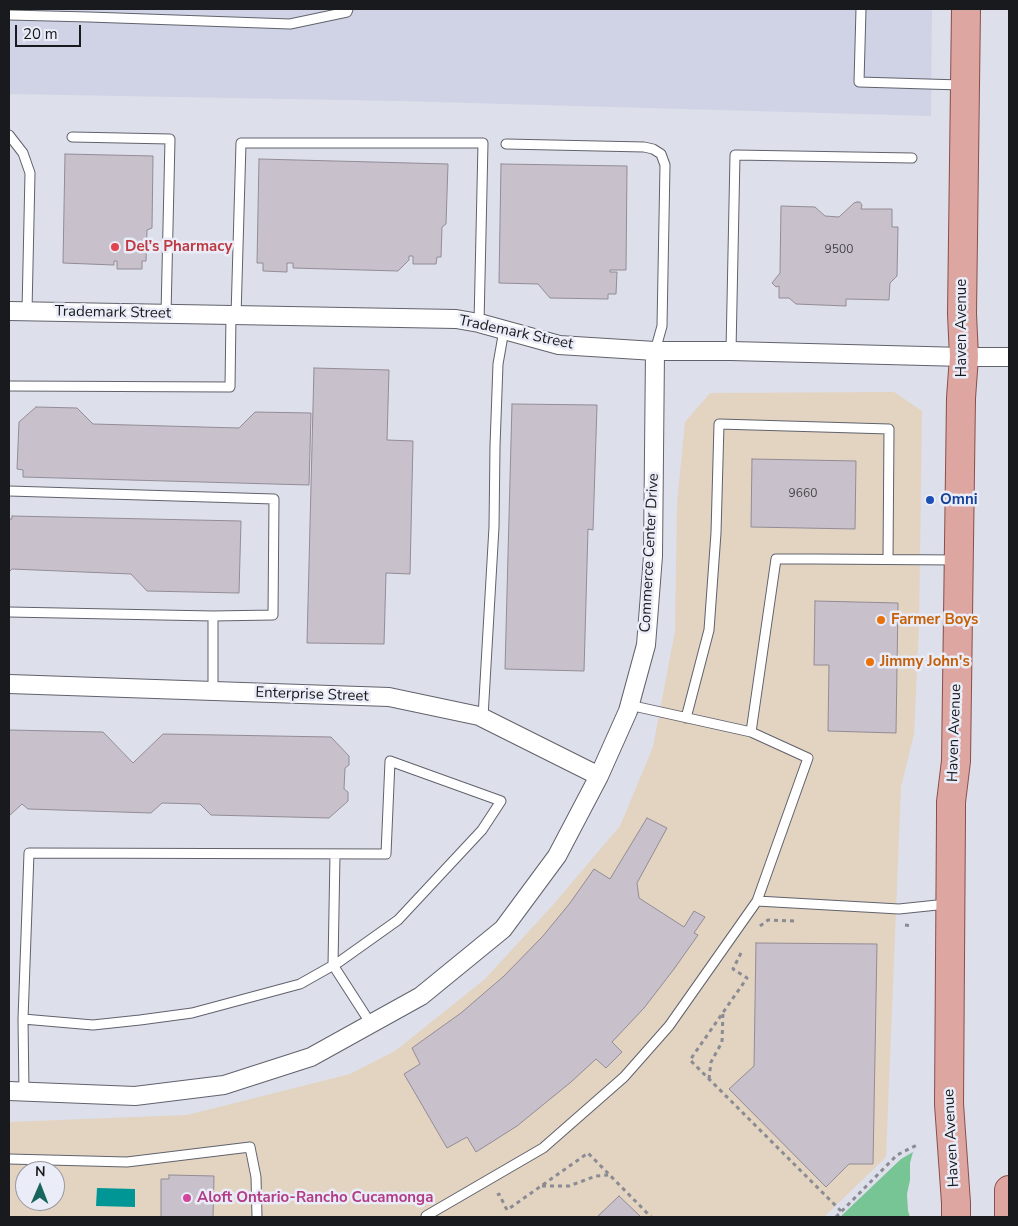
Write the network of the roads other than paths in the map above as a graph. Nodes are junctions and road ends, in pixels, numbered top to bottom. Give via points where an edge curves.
1 (348, 9) edge
2 (861, 9) edge
3 (966, 9) edge
4 (9, 15) edge
5 (965, 86) junction
6 (9, 135) edge
7 (72, 137) dead end
8 (506, 144) dead end
9 (912, 158) dead end
10 (9, 311) edge
11 (28, 311) junction
12 (166, 314) junction
13 (234, 316) junction
14 (479, 324) junction
15 (504, 330) junction
16 (656, 351) junction
17 (731, 351) junction
18 (1009, 357) edge
19 (964, 358) junction
20 (9, 386) edge
21 (9, 491) edge
22 (888, 559) junction
23 (959, 560) junction
24 (9, 612) edge
25 (213, 616) junction
26 (9, 684) edge
27 (213, 692) junction
28 (629, 705) junction
29 (483, 717) junction
30 (686, 718) junction
31 (751, 732) junction
32 (599, 776) junction
33 (335, 854) junction
34 (757, 901) junction
35 (950, 904) junction
36 (334, 965) junction
37 (23, 1019) junction
38 (371, 1024) junction
39 (16, 1091) edge
40 (9, 1159) edge
41 (1009, 1190) edge
42 (258, 1217) edge
43 (425, 1217) edge
44 (956, 1217) edge
45 (1009, 1217) edge

1 - 4 lane via 347,12 290,24
2 - 5 lane via 860,82
3 - 5 main road, Haven Avenue
5 - 19 main road, Haven Avenue
6 - 11 lane via 23,153 30,173
7 - 12 lane via 170,139
8 - 16 lane via 644,148 661,154 665,165 662,326
9 - 17 lane via 736,155
10 - 11 street, Trademark Street
11 - 12 street, Trademark Street
12 - 13 street, Trademark Street
13 - 14 street, Trademark Street via 456,319
13 - 14 lane via 242,143 483,143
13 - 20 lane via 230,387
14 - 15 street, Trademark Street
15 - 16 street, Trademark Street via 559,345
15 - 29 lane via 498,364 494,527
16 - 17 street, Trademark Street
16 - 28 street, Commerce Center Drive via 653,556 646,645
17 - 19 street, Trademark Street
18 - 19 street, Trademark Street
19 - 23 main road, Haven Avenue
21 - 25 lane via 274,500 273,615
22 - 23 lane
22 - 30 lane via 889,429 719,424 709,630
22 - 31 lane via 776,559
23 - 35 main road, Haven Avenue
24 - 25 lane
25 - 27 lane
26 - 27 street, Enterprise Street
27 - 29 street, Enterprise Street via 390,697
28 - 30 lane
28 - 32 street, Commerce Center Drive
29 - 32 street, Enterprise Street
30 - 31 lane
31 - 34 lane via 808,758
32 - 38 street, Commerce Center Drive via 557,856 503,929 421,996
33 - 36 lane
33 - 36 lane via 386,854 390,761 501,801 482,830 398,920
33 - 37 lane via 29,853
34 - 35 lane via 899,909
34 - 43 lane via 669,1026 624,1077 543,1148
35 - 44 main road, Haven Avenue via 948,1104
36 - 37 lane via 300,984 192,1013 93,1025
36 - 38 lane
37 - 39 lane
38 - 39 street, Commerce Center Drive via 311,1057 224,1085 135,1096
40 - 42 lane via 127,1162 250,1147 256,1177
41 - 45 main road

